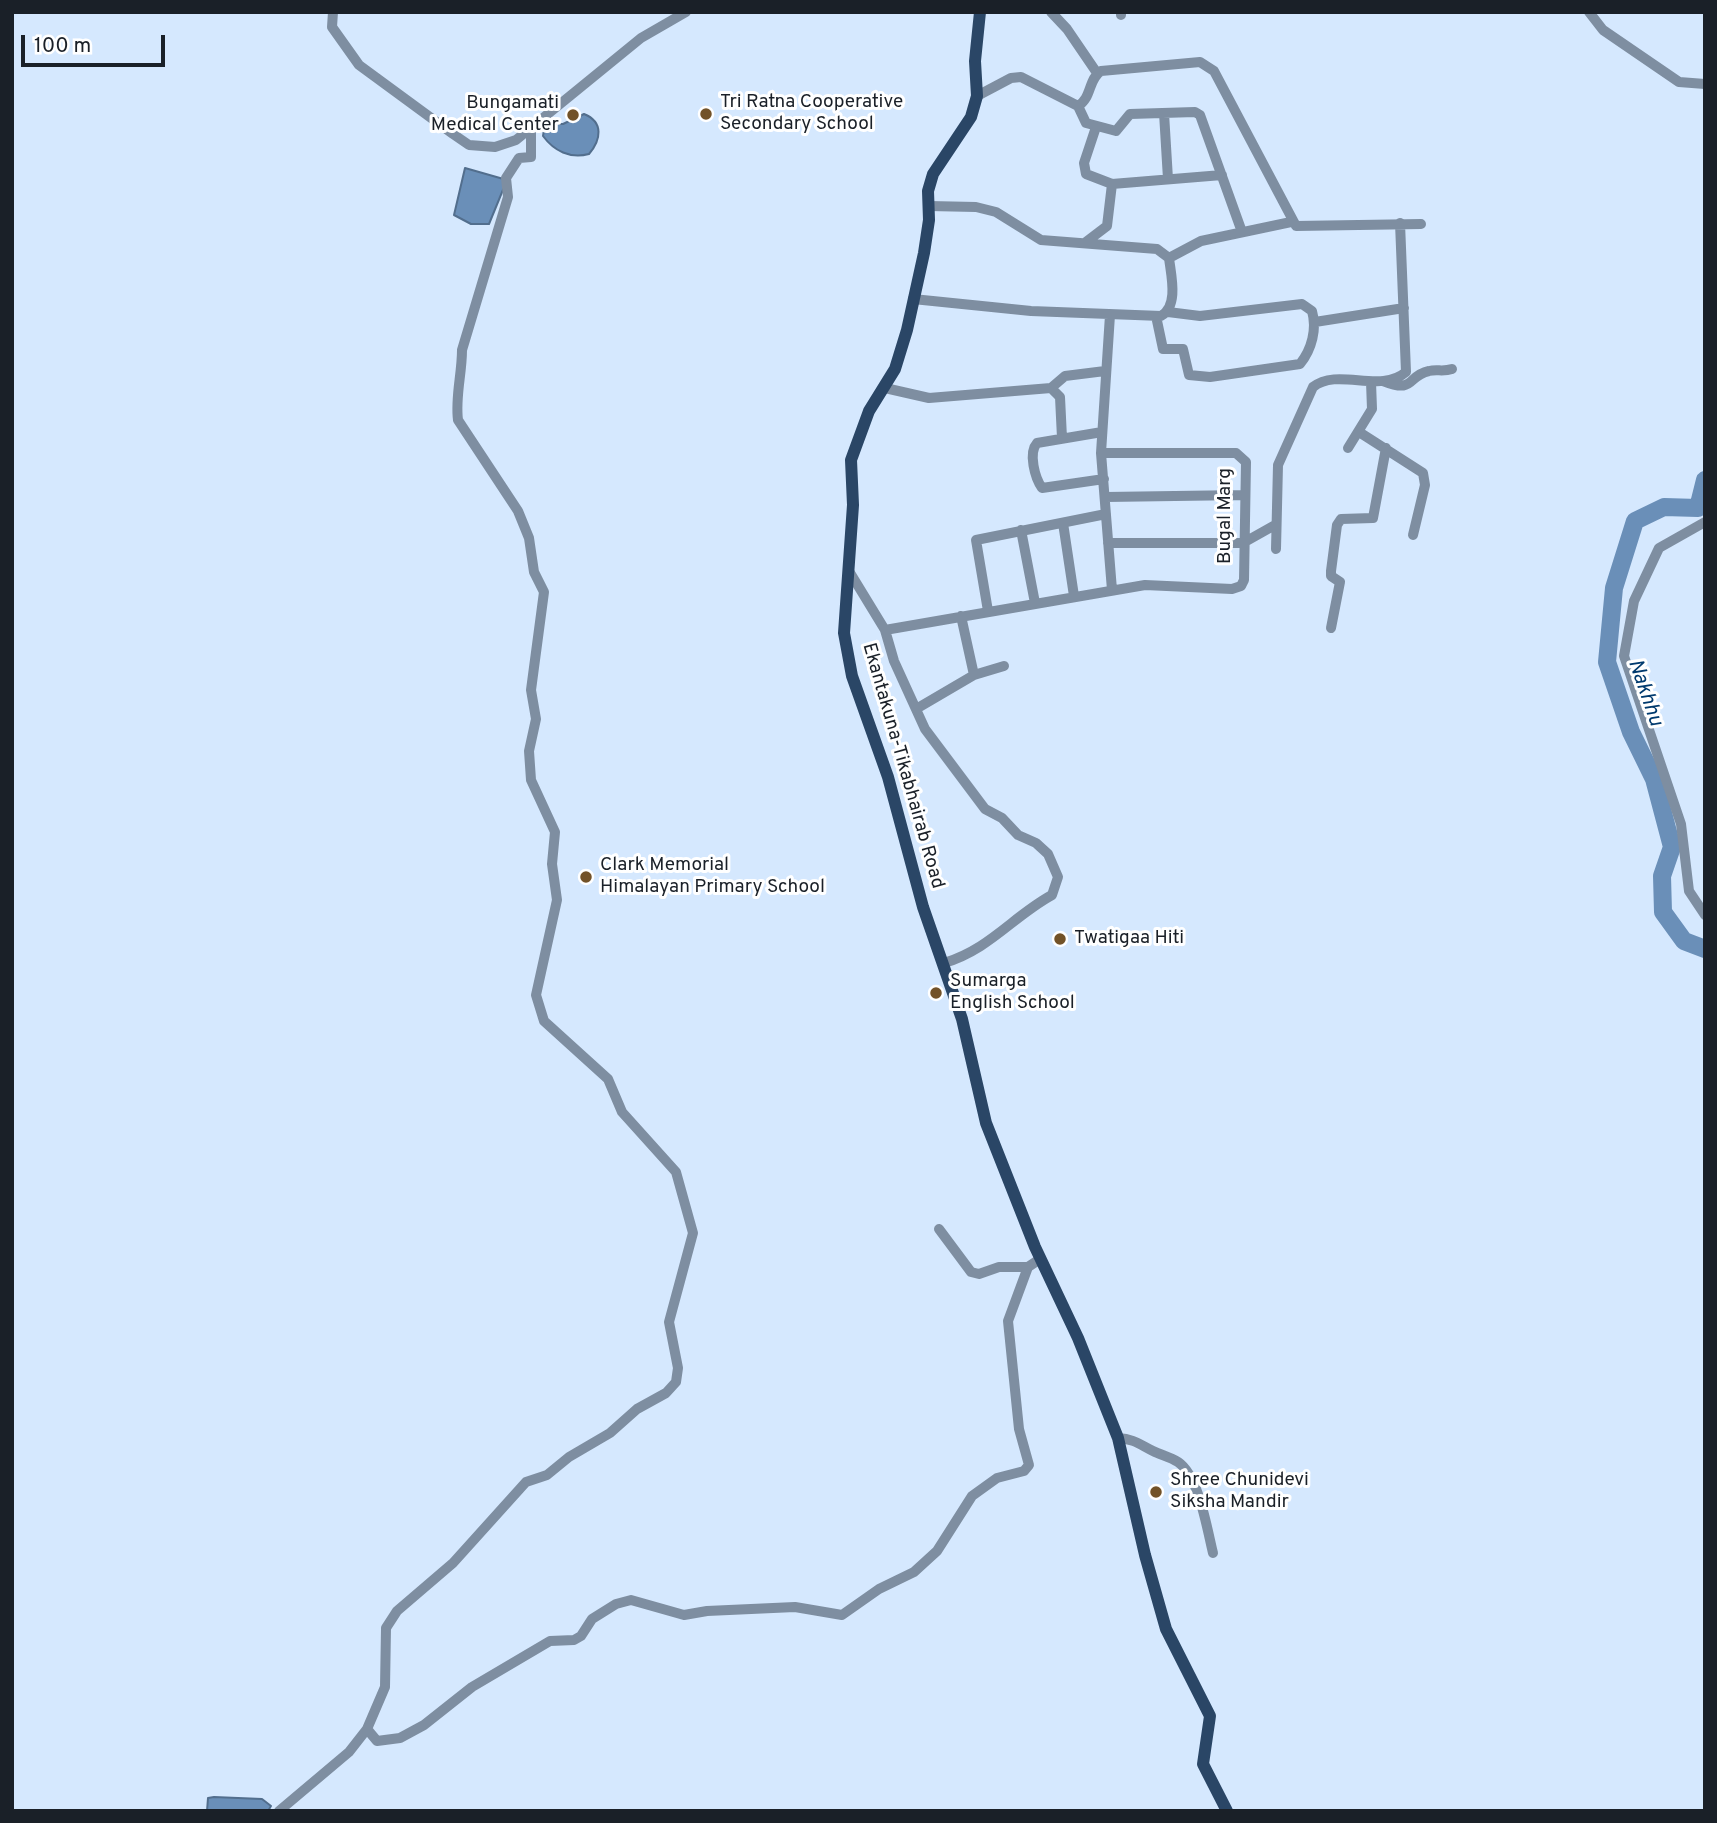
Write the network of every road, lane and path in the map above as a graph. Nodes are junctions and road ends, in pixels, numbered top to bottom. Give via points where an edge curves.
1 (333, 12) edge
2 (686, 12) edge
3 (980, 12) edge
4 (1051, 12) edge
5 (1589, 12) edge
6 (1097, 73) junction
7 (1705, 85) edge
8 (977, 96) junction
9 (1078, 106) junction
10 (1164, 113) junction
11 (1096, 127) junction
12 (531, 129) junction
13 (1222, 174) junction
14 (1168, 179) junction
15 (1112, 184) junction
16 (929, 206) junction
17 (1291, 222) junction
18 (1400, 223) junction
19 (1421, 224) dead end
20 (1242, 232) junction
21 (1086, 242) junction
22 (1169, 258) junction
23 (913, 299) junction
24 (1404, 308) junction
25 (1168, 312) junction
26 (1110, 315) junction
27 (1156, 316) junction
28 (1315, 322) junction
29 (1452, 369) dead end
30 (1105, 371) junction
31 (1383, 381) junction
32 (1371, 382) junction
33 (885, 388) junction
34 (1051, 388) junction
35 (1102, 432) junction
36 (1359, 432) junction
37 (1062, 438) junction
38 (1348, 447) dead end
39 (1386, 448) junction
40 (1101, 453) junction
41 (1104, 479) junction
42 (1244, 495) junction
43 (1106, 497) junction
44 (1106, 514) junction
45 (1705, 522) edge
46 (1063, 523) junction
47 (1275, 525) junction
48 (1021, 530) junction
49 (1413, 535) dead end
50 (1108, 543) junction
51 (1243, 543) junction
52 (1276, 549) dead end
53 (849, 571) junction
54 (1112, 590) junction
55 (1074, 596) junction
56 (1035, 603) junction
57 (988, 611) junction
58 (961, 615) junction
59 (1331, 628) dead end
60 (885, 630) junction
61 (1004, 666) dead end
62 (974, 675) junction
63 (916, 709) junction
64 (1705, 915) edge
65 (944, 963) junction
66 (939, 1229) dead end
67 (1038, 1253) junction
68 (1028, 1267) junction
69 (1118, 1438) junction
70 (1213, 1553) dead end
71 (367, 1729) junction
72 (279, 1811) edge
73 (1227, 1811) edge

1 - 12 street via 332,27 359,65 469,145 495,147
2 - 12 street via 641,37
3 - 8 main road, Ekantakuna-Tikabhairab Road
4 - 6 street
5 - 7 street via 1603,30 1679,82
6 - 9 street
6 - 17 street via 1200,62 1208,65
8 - 9 street via 1021,77
8 - 16 main road, Ekantakuna-Tikabhairab Road via 971,117 933,174
9 - 11 street via 1082,119
10 - 11 street via 1130,114 1116,131
10 - 13 street via 1200,115
10 - 14 street
11 - 15 street via 1085,170 1092,178
12 - 71 street via 531,157 519,158 506,178 508,197 462,350 457,410 458,419 518,511 544,592 531,690 536,719 529,751 531,780 555,832 552,864 557,900 537,995 544,1021 608,1079 622,1112 676,1172 694,1233 670,1322 677,1382 594,1445 547,1475 526,1482 453,1563 397,1611 386,1628 385,1687
13 - 14 street
13 - 20 street
14 - 15 street
15 - 21 street via 1107,226
16 - 21 street via 976,207 996,212 1041,240
16 - 23 main road, Ekantakuna-Tikabhairab Road
17 - 18 street via 1302,228
17 - 20 street
18 - 19 street
18 - 24 street
20 - 22 street via 1201,241
21 - 22 street via 1157,249
22 - 25 street via 1172,290
23 - 26 street
23 - 33 main road, Ekantakuna-Tikabhairab Road via 895,369
24 - 28 street
24 - 31 street via 1406,372
25 - 27 street
25 - 28 street via 1200,316 1302,304 1312,311
26 - 27 street
26 - 30 street
27 - 28 street via 1163,349 1184,349 1189,375 1210,377 1300,364
29 - 31 street via 1424,372 1409,385
30 - 34 street via 1065,376
30 - 35 street
31 - 32 street
32 - 36 street via 1371,409
32 - 47 street via 1326,380 1313,387 1278,465
33 - 34 street via 929,398
33 - 53 main road, Ekantakuna-Tikabhairab Road via 869,411 851,460
34 - 37 street via 1060,397
35 - 37 street
35 - 40 street
36 - 38 street
36 - 39 street
37 - 41 street via 1033,446 1042,488
39 - 49 street via 1420,469 1425,478
39 - 59 street via 1373,518 1347,517 1337,525 1331,576 1340,582 1340,591
40 - 41 street
40 - 42 street, Bugal Marg via 1236,453 1246,462
41 - 43 street
42 - 43 street
42 - 51 street, Bugal Marg
43 - 44 street
44 - 46 street
44 - 50 street
45 - 64 street via 1659,548 1634,601 1624,656 1681,824 1689,891
46 - 48 street
46 - 55 street
47 - 51 street
47 - 52 street
48 - 56 street
48 - 57 street via 976,540
50 - 51 street
50 - 54 street
51 - 54 street, Bugal Marg via 1241,586 1145,585
53 - 60 street
53 - 65 main road, Ekantakuna-Tikabhairab Road via 844,634 852,676
54 - 55 street, Bugal Marg
55 - 56 street, Bugal Marg
56 - 57 street, Bugal Marg
57 - 58 street, Bugal Marg
58 - 60 street, Bugal Marg
58 - 62 street
60 - 63 street
61 - 62 street
62 - 63 street
63 - 65 street via 985,809 1036,843 1055,865 1058,877 1052,895 1031,906 991,942
65 - 67 main road, Ekantakuna-Tikabhairab Road via 986,1123
66 - 68 street via 971,1272
67 - 68 street
67 - 69 main road, Ekantakuna-Tikabhairab Road
68 - 71 street via 1008,1321 1019,1429 1029,1465 1024,1471 997,1478 972,1496 937,1551 914,1572 842,1615 795,1607 684,1615 631,1600 616,1604 592,1619 581,1636 550,1641 527,1653 400,1738 377,1741
69 - 70 street via 1138,1440 1188,1473
69 - 73 main road, Ekantakuna-Tikabhairab Road via 1167,1629 1210,1716 1203,1763
71 - 72 street via 349,1752

